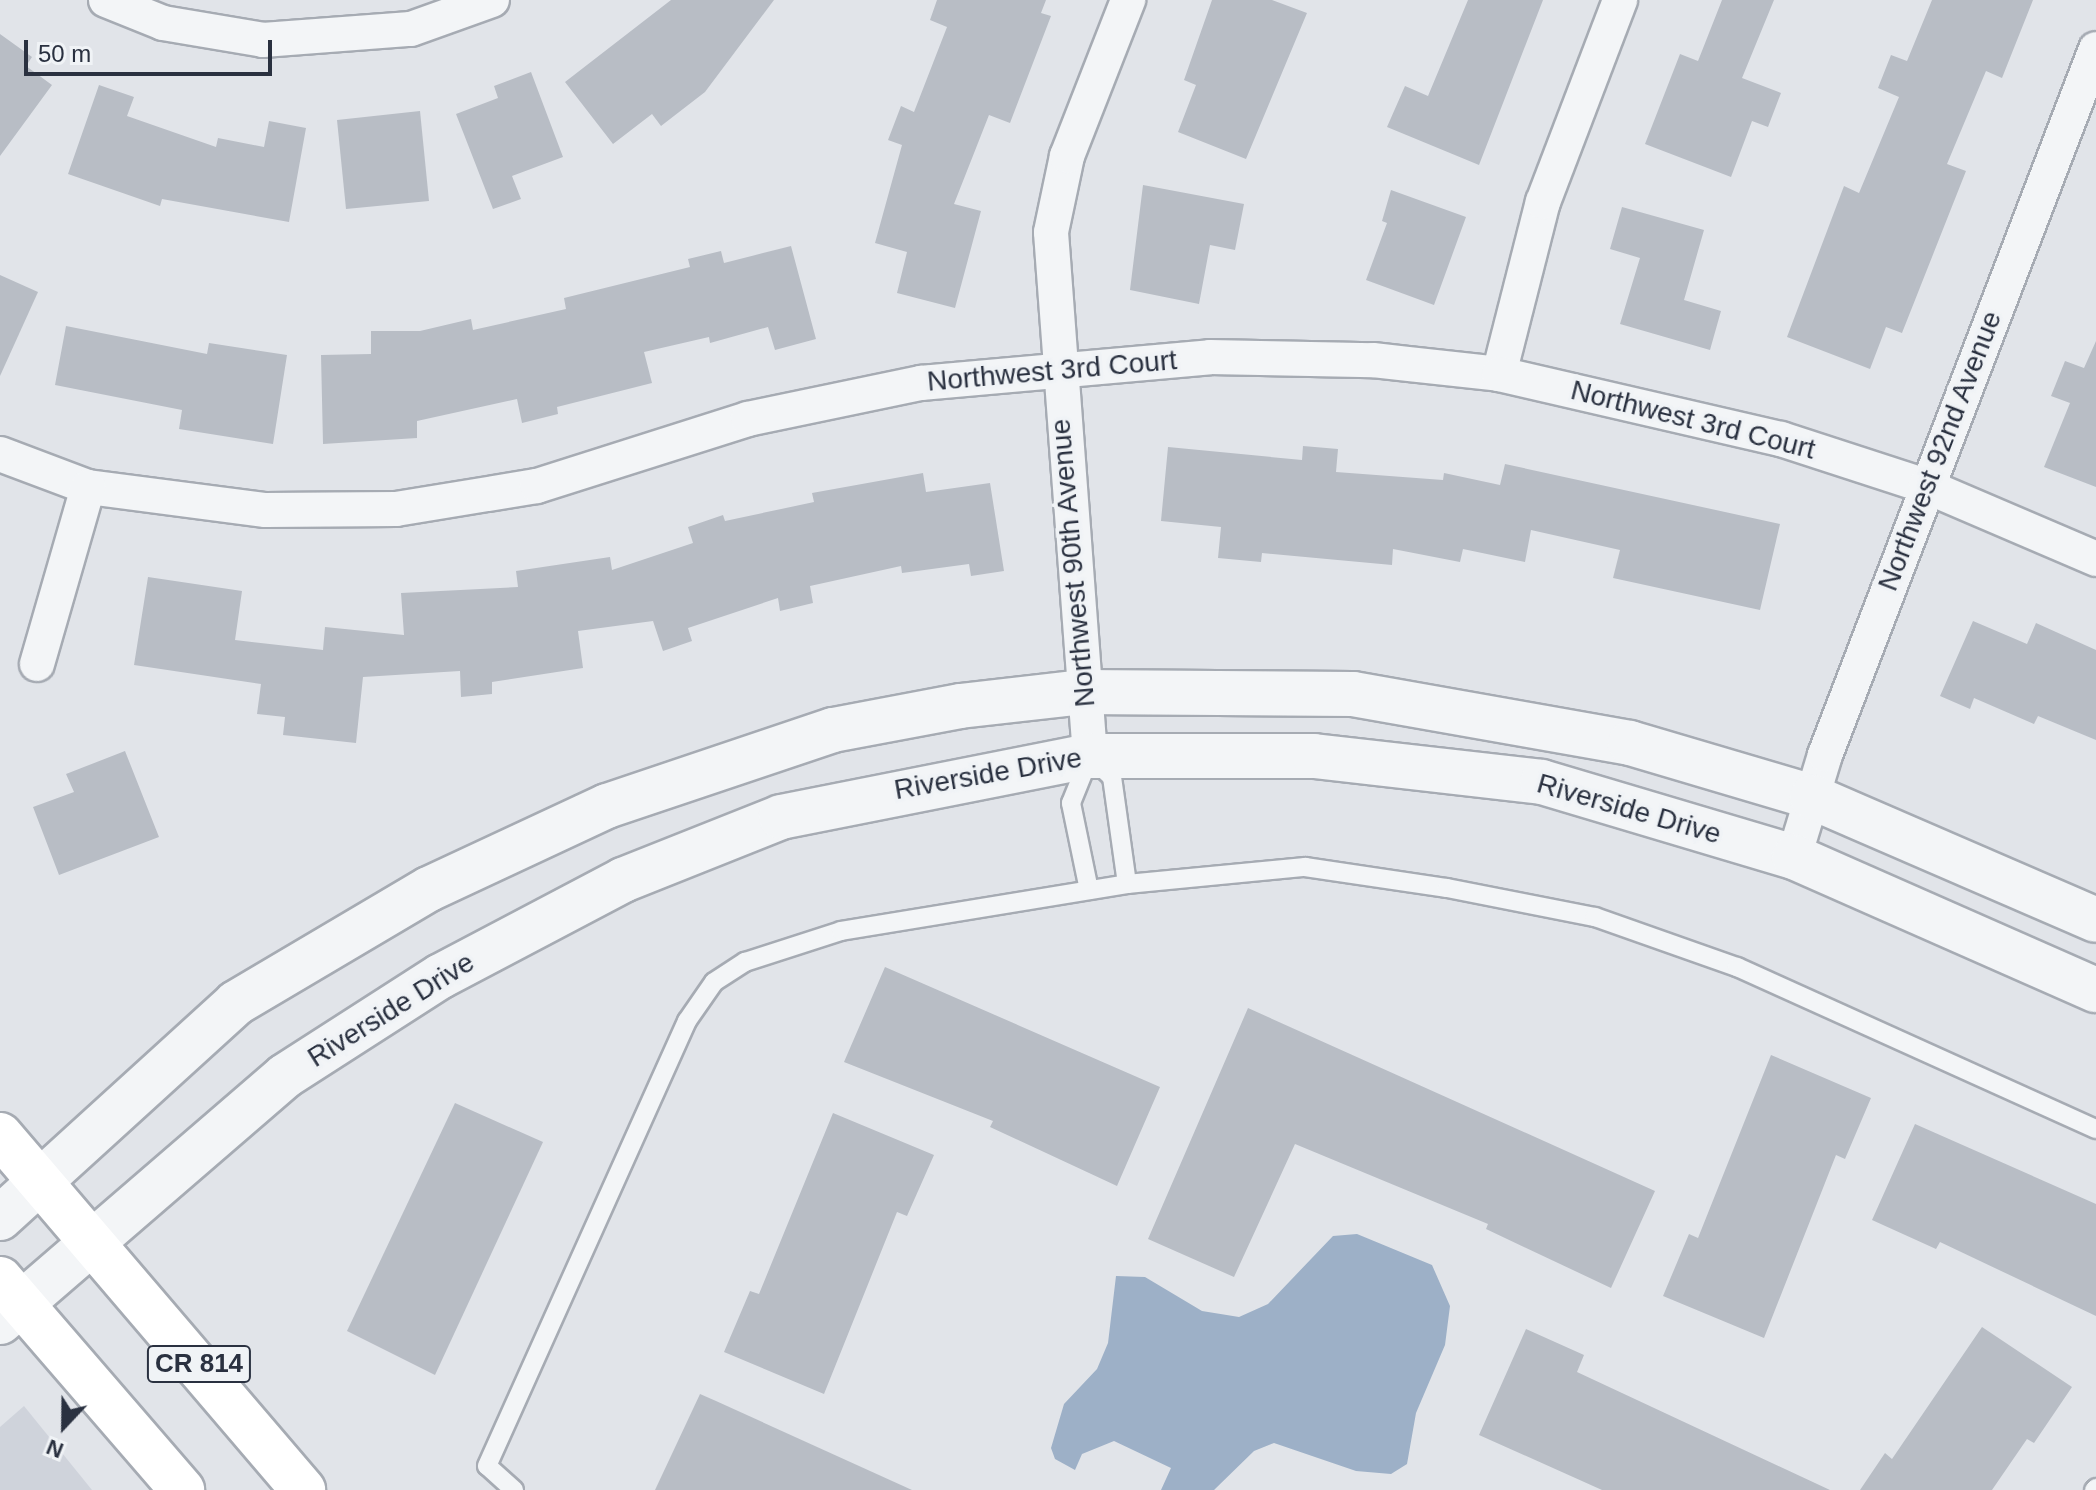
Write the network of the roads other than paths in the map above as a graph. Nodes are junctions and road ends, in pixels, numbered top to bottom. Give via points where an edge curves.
1 (106, 0) edge
2 (1128, 0) edge
3 (1620, 0) edge
4 (485, 3) edge
5 (2096, 49) edge
6 (1057, 367) junction
7 (1499, 374) junction
8 (0, 454) edge
9 (1926, 486) junction
10 (88, 487) junction
11 (2096, 559) edge
12 (37, 664) dead end
13 (1082, 692) junction
14 (1090, 756) junction
15 (1812, 797) junction
16 (1794, 857) junction
17 (1127, 884) junction
18 (1089, 890) junction
19 (2096, 920) edge
20 (2096, 990) edge
21 (2096, 1129) edge
22 (0, 1135) edge
23 (39, 1178) junction
24 (0, 1218) edge
25 (93, 1239) junction
26 (7, 1301) edge
27 (182, 1490) edge
28 (303, 1490) edge
29 (514, 1490) edge

1 - 4 street via 163,23 263,40 411,29
2 - 6 street, Northwest 90th Avenue via 1067,156 1051,232
3 - 7 street via 1543,202
5 - 9 street, Northwest 92nd Avenue
6 - 7 street, Northwest 3rd Court via 1225,357 1373,360
6 - 10 street, Northwest 3rd Court via 921,383 748,419 537,486 396,509 266,510
6 - 13 street, Northwest 90th Avenue
7 - 9 street, Northwest 3rd Court via 1781,439
8 - 10 street, Northwest 3rd Court
9 - 11 street, Northwest 3rd Court
9 - 15 street, Northwest 92nd Avenue
10 - 12 street
13 - 14 street, Northwest 90th Avenue
13 - 15 street, Riverside Drive via 1353,694 1630,743
13 - 23 street, Riverside Drive via 833,730 607,806 470,869 236,1003
14 - 16 street, Riverside Drive via 1314,756 1470,771 1542,782
14 - 17 lane via 1112,777
14 - 18 lane via 1071,803
14 - 25 street, Riverside Drive via 781,817 623,880 441,976 285,1076
15 - 16 street, Northwest 92nd Avenue
15 - 19 street, Riverside Drive
16 - 20 street, Riverside Drive
17 - 18 lane
17 - 21 lane via 1305,867 1595,917 1737,967
18 - 29 lane via 841,931 745,962 714,982 687,1021 487,1466
22 - 23 main road, CR 814
23 - 24 street, Riverside Drive
23 - 25 main road, CR 814
25 - 26 street, Riverside Drive
25 - 28 main road, CR 814
26 - 27 main road, CR 814

